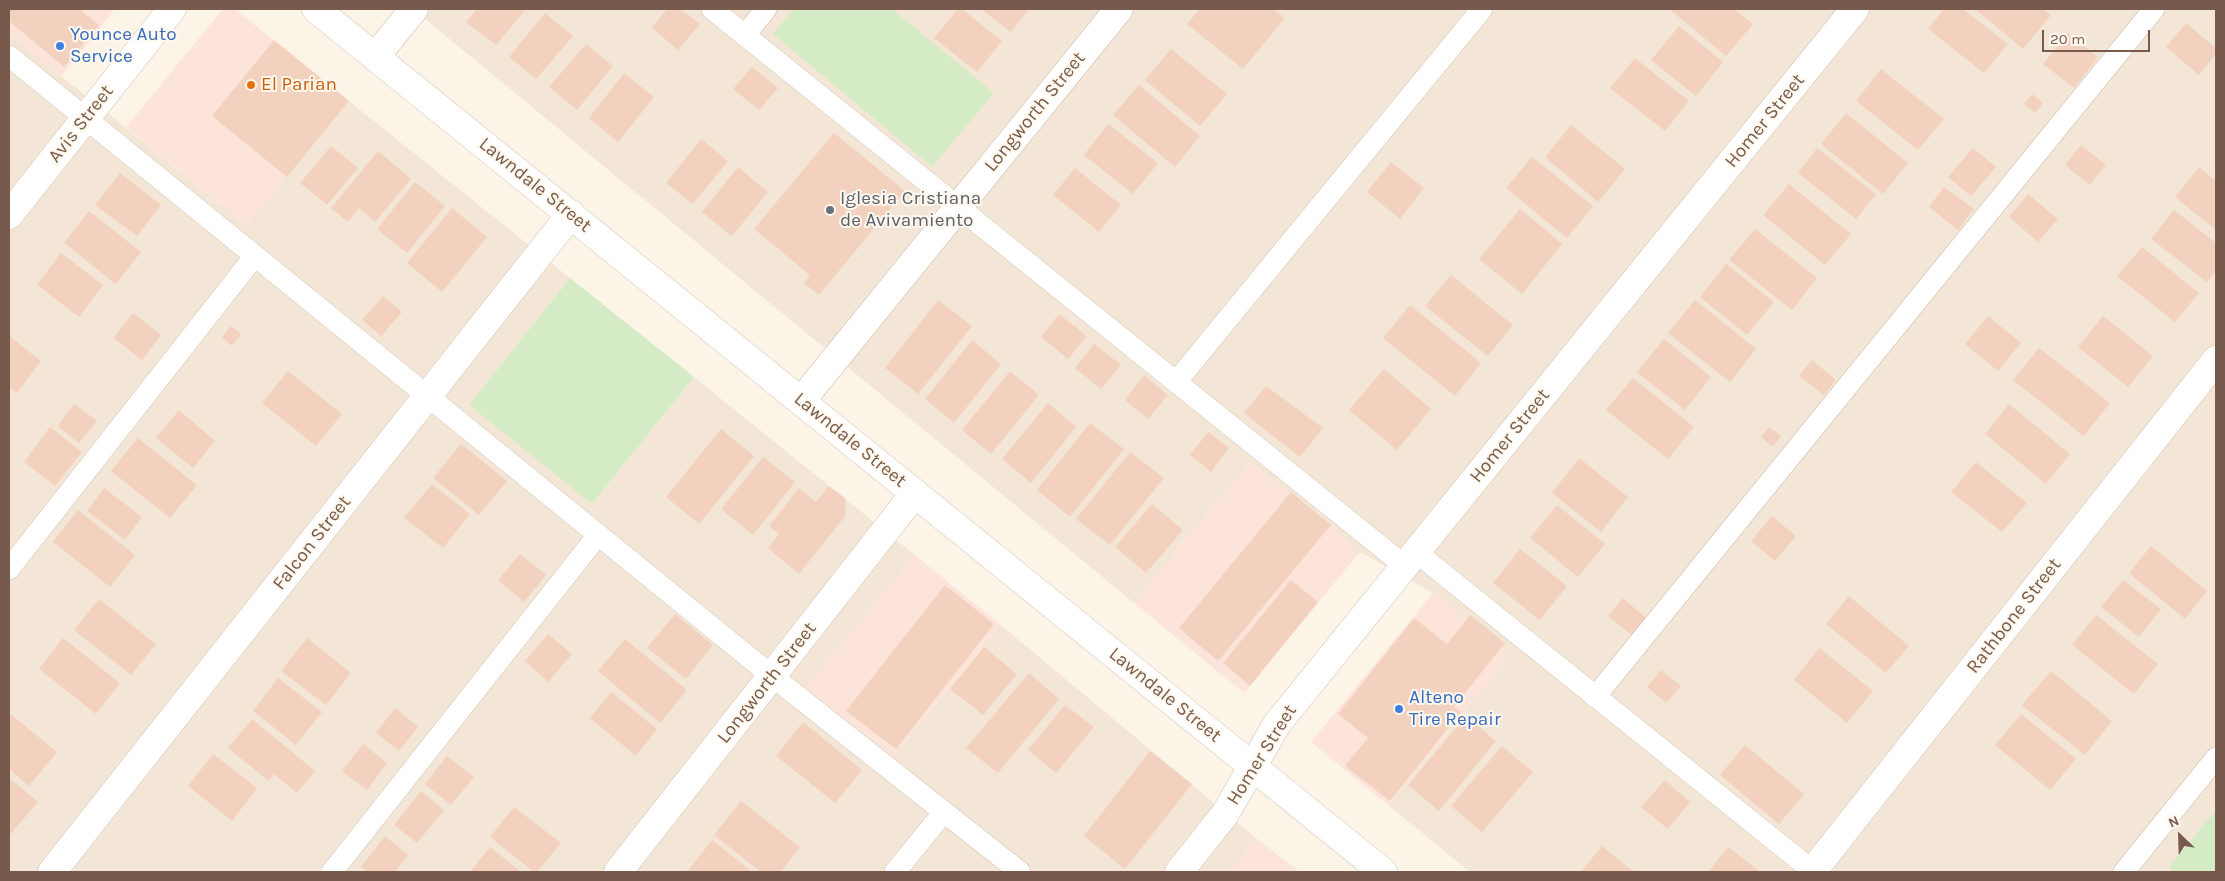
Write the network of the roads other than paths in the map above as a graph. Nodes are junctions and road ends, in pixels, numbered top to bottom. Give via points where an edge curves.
1 (172, 9) edge
2 (316, 9) edge
3 (414, 9) edge
4 (712, 9) edge
5 (766, 9) edge
6 (1119, 9) edge
7 (1482, 9) edge
8 (1855, 9) edge
9 (2154, 9) edge
10 (745, 35) junction
11 (9, 56) edge
12 (375, 57) junction
13 (85, 119) junction
14 (959, 206) junction
15 (571, 214) junction
16 (9, 215) edge
17 (254, 256) junction
18 (2216, 360) edge
19 (1176, 382) junction
20 (428, 396) junction
21 (801, 401) junction
22 (915, 493) junction
23 (598, 535) junction
24 (1410, 559) junction
25 (9, 569) edge
26 (772, 676) junction
27 (1596, 697) junction
28 (2216, 758) edge
29 (1254, 767) junction
30 (944, 812) junction
31 (52, 872) edge
32 (332, 872) edge
33 (618, 872) edge
34 (895, 872) edge
35 (1020, 872) edge
36 (1179, 872) edge
37 (1384, 872) edge
38 (1813, 872) edge
39 (2124, 872) edge

1 - 13 street, Avis Street
2 - 12 street, Lawndale Street
3 - 12 street
4 - 10 lane
5 - 10 lane
6 - 14 street, Longworth Street
7 - 19 lane
8 - 24 street, Homer Street
9 - 27 lane
10 - 14 lane
11 - 13 lane
12 - 15 street, Lawndale Street
13 - 16 street, Avis Street
13 - 17 lane
14 - 19 lane
14 - 21 street, Longworth Street
15 - 20 street, Falcon Street
15 - 21 street, Lawndale Street
17 - 20 lane
17 - 25 lane
18 - 38 street, Rathbone Street
19 - 24 lane
20 - 23 lane
20 - 31 street, Falcon Street
21 - 22 street, Lawndale Street
22 - 26 street, Longworth Street
22 - 29 street, Lawndale Street
23 - 26 lane
23 - 32 lane
24 - 27 lane
24 - 29 street, Homer Street via 1277,724
26 - 30 lane
26 - 33 street, Longworth Street
27 - 38 lane
28 - 39 lane
29 - 36 street, Homer Street via 1225,814
29 - 37 street, Lawndale Street
30 - 34 lane
30 - 35 lane

